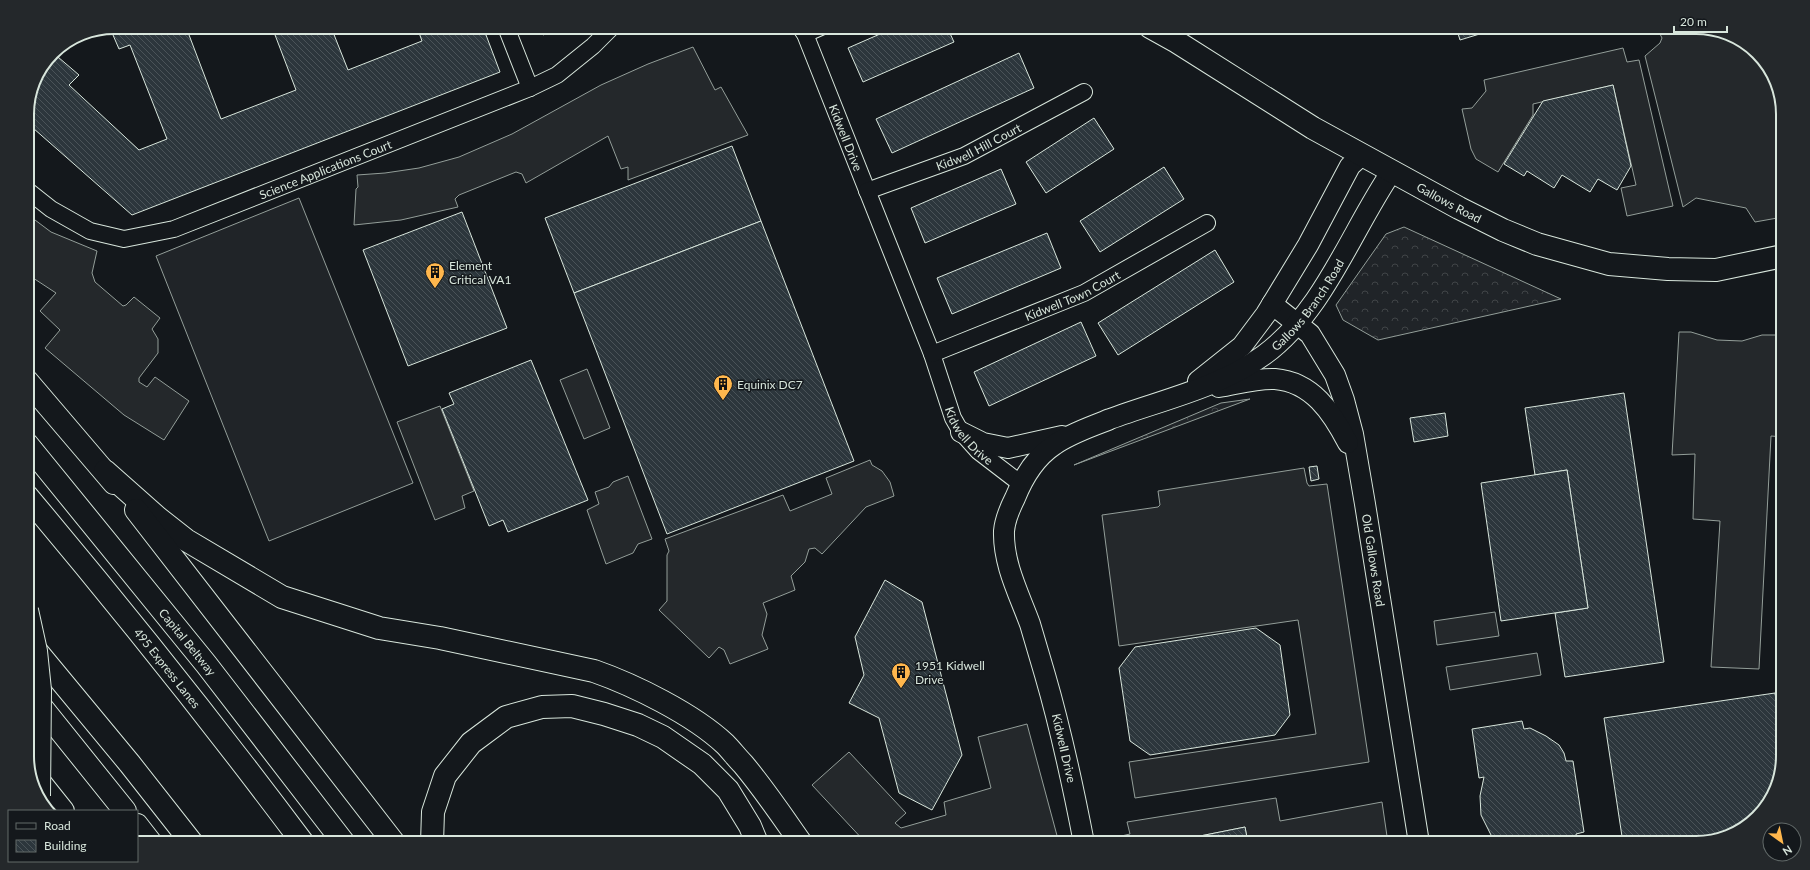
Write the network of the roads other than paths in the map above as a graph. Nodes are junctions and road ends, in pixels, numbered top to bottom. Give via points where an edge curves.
1 (509, 34) edge
2 (605, 34) edge
3 (804, 34) edge
4 (1163, 34) edge
5 (530, 88) junction
6 (1084, 92) dead end
7 (1362, 155) junction
8 (1392, 171) junction
9 (867, 191) junction
10 (34, 196) edge
11 (1207, 223) dead end
12 (1776, 257) edge
13 (1272, 304) junction
14 (1298, 324) junction
15 (932, 354) junction
16 (34, 388) edge
17 (1182, 394) junction
18 (961, 432) junction
19 (1076, 432) junction
20 (34, 453) edge
21 (1358, 463) junction
22 (105, 471) junction
23 (1021, 484) junction
24 (34, 504) edge
25 (34, 642) edge
26 (34, 648) edge
27 (34, 698) edge
28 (38, 779) edge
29 (39, 784) edge
30 (62, 810) edge
31 (125, 810) edge
32 (138, 826) edge
33 (146, 836) edge
34 (187, 836) edge
35 (298, 836) edge
36 (339, 836) edge
37 (389, 836) edge
38 (432, 836) edge
39 (754, 836) edge
40 (796, 836) edge
41 (1083, 836) edge
42 (1418, 836) edge

1 - 5 street
2 - 5 street, Science Applications Court via 557,75
3 - 9 street, Kidwell Drive
4 - 7 main road, Gallows Road via 1313,128
5 - 10 street, Science Applications Court via 174,229 124,239 90,231 51,209
6 - 9 street, Kidwell Hill Court via 964,156
7 - 8 main road, Gallows Road
7 - 13 street, Gallows Branch Road via 1350,166 1308,245
8 - 12 main road, Gallows Road via 1503,230 1537,244 1592,260 1648,268 1716,270
8 - 14 street, Gallows Branch Road via 1322,290
9 - 15 street, Kidwell Drive
11 - 15 street, Kidwell Town Court via 1084,293
13 - 14 street, Old Gallows Road
13 - 17 street, Gallows Branch Road via 1242,346
14 - 17 street, Gallows Branch Road via 1282,341 1243,368
14 - 21 street, Old Gallows Road via 1310,334 1335,375 1353,434
15 - 18 street, Kidwell Drive via 953,418
16 - 22 main road
17 - 19 street, Gallows Branch Road
17 - 21 street via 1274,379 1292,383 1307,389 1323,403 1343,432
18 - 19 street via 987,444 1008,448
18 - 23 street, Kidwell Drive via 978,451
19 - 23 street, Gallows Branch Road via 1052,446 1039,458
20 - 36 main road, Capital Beltway via 206,664
21 - 42 street, Old Gallows Road
22 - 37 main road
22 - 40 main road via 186,540 282,597 379,628 440,638 594,672 646,693 694,720 724,743 762,788
23 - 41 street, Kidwell Drive via 1004,528 1005,549 1045,675
24 - 35 main road, 495 Express Lanes via 113,598 233,749
25 - 29 main road, bridge via 40,690
26 - 34 main road
27 - 31 main road
28 - 30 main road
32 - 33 main road
38 - 39 main road via 433,812 445,776 471,743 506,717 542,707 572,706 638,725 663,737 702,764 728,790

